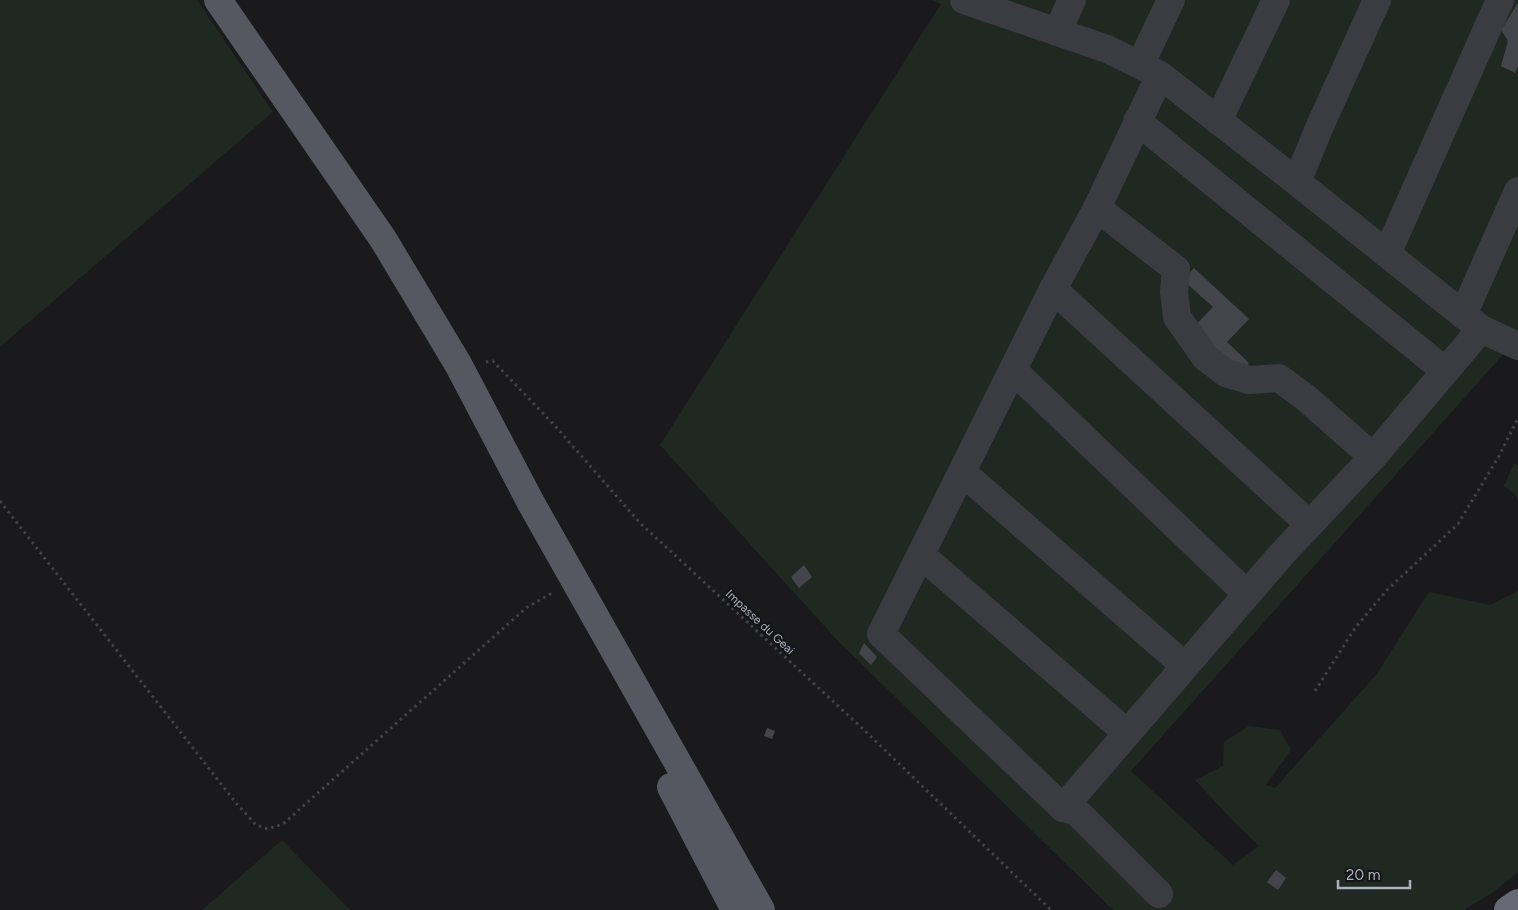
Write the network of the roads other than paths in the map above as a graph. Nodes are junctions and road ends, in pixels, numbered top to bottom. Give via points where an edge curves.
1 (218, 0) edge
2 (966, 0) edge
3 (1072, 0) edge
4 (1171, 0) edge
5 (1276, 0) edge
6 (1377, 0) edge
7 (1500, 0) edge
8 (1058, 32) junction
9 (1150, 70) junction
10 (1137, 121) junction
11 (1218, 121) junction
12 (1297, 182) junction
13 (1518, 191) edge
14 (1097, 208) junction
15 (1386, 254) junction
16 (1053, 289) junction
17 (1472, 322) junction
18 (1518, 346) edge
19 (1013, 370) junction
20 (1444, 370) junction
21 (1373, 457) junction
22 (962, 472) junction
23 (531, 503) junction
24 (1308, 524) junction
25 (921, 555) junction
26 (1247, 594) junction
27 (1185, 666) junction
28 (1127, 733) junction
29 (1063, 808) junction
30 (1159, 894) dead end
31 (1518, 903) edge
32 (735, 910) edge
33 (761, 910) edge
34 (1508, 910) edge

1 - 23 main road via 383,239 458,364
2 - 8 lane
3 - 8 lane
4 - 9 lane
5 - 11 lane
6 - 12 lane
7 - 15 lane
8 - 9 lane via 1107,49
9 - 10 lane
9 - 11 lane
10 - 14 lane
10 - 20 lane
11 - 12 lane
12 - 15 lane
13 - 17 lane
14 - 16 lane
14 - 21 lane via 1176,269 1177,317 1205,357 1226,374 1249,380 1279,378
15 - 17 lane
16 - 19 lane
16 - 24 lane
17 - 18 lane
17 - 20 lane
19 - 22 lane
19 - 26 lane
20 - 21 lane
21 - 24 lane
22 - 25 lane
22 - 27 lane
23 - 32 main road via 641,730
23 - 33 main road
24 - 26 lane
25 - 28 lane
25 - 29 lane via 881,634
26 - 27 lane
27 - 28 lane
28 - 29 lane
29 - 30 lane via 1076,811
31 - 34 highway

